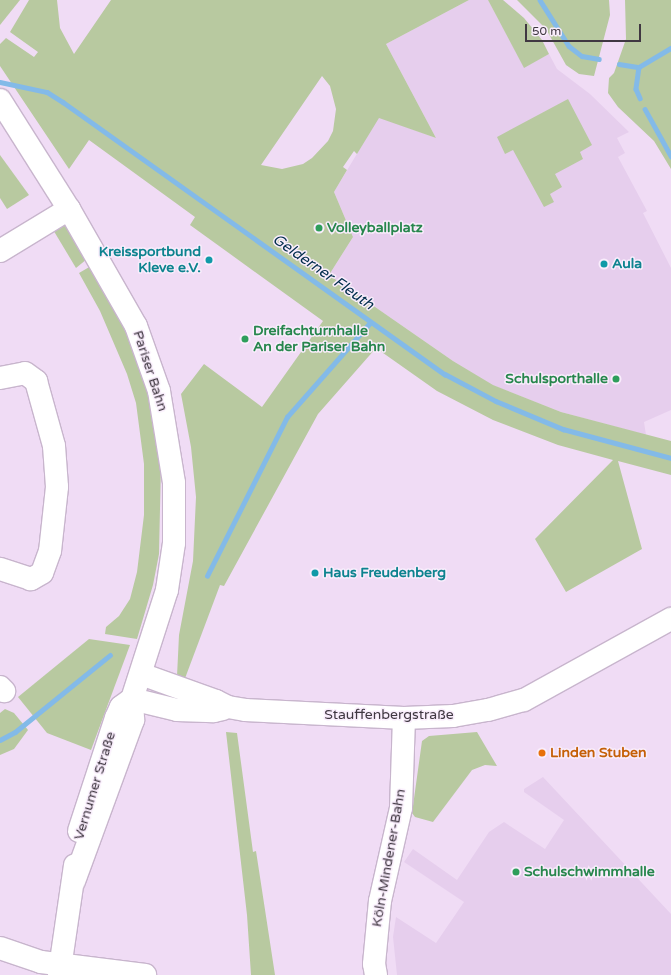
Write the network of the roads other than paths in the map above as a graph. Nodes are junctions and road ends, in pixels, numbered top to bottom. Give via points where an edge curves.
1 (0, 100) edge
2 (69, 209) junction
3 (0, 252) edge
4 (0, 378) edge
5 (0, 569) edge
6 (671, 619) edge
7 (141, 674) junction
8 (132, 698) junction
9 (228, 707) junction
10 (404, 718) junction
11 (0, 948) edge
12 (60, 969) edge
13 (145, 975) edge
14 (376, 975) edge

1 - 2 street, Pariser Bahn
2 - 3 street
2 - 7 street, Pariser Bahn via 130,311 142,339 159,392 172,455 175,513 171,567 162,609
4 - 5 street via 25,373 36,381 54,446 57,487 51,545 42,573 31,579
6 - 10 street, Stauffenbergstraße via 524,700 468,715
7 - 8 street, Vernumer Straße
7 - 9 street, Stauffenbergstraße
8 - 9 street, Stauffenbergstraße via 177,710 214,711
8 - 12 street, Vernumer Straße via 121,707 116,718 88,797 76,848 74,881
9 - 10 street, Stauffenbergstraße
10 - 14 street, Köln-Mindener-Bahn via 401,808 380,901 374,964
11 - 12 street
12 - 13 street

